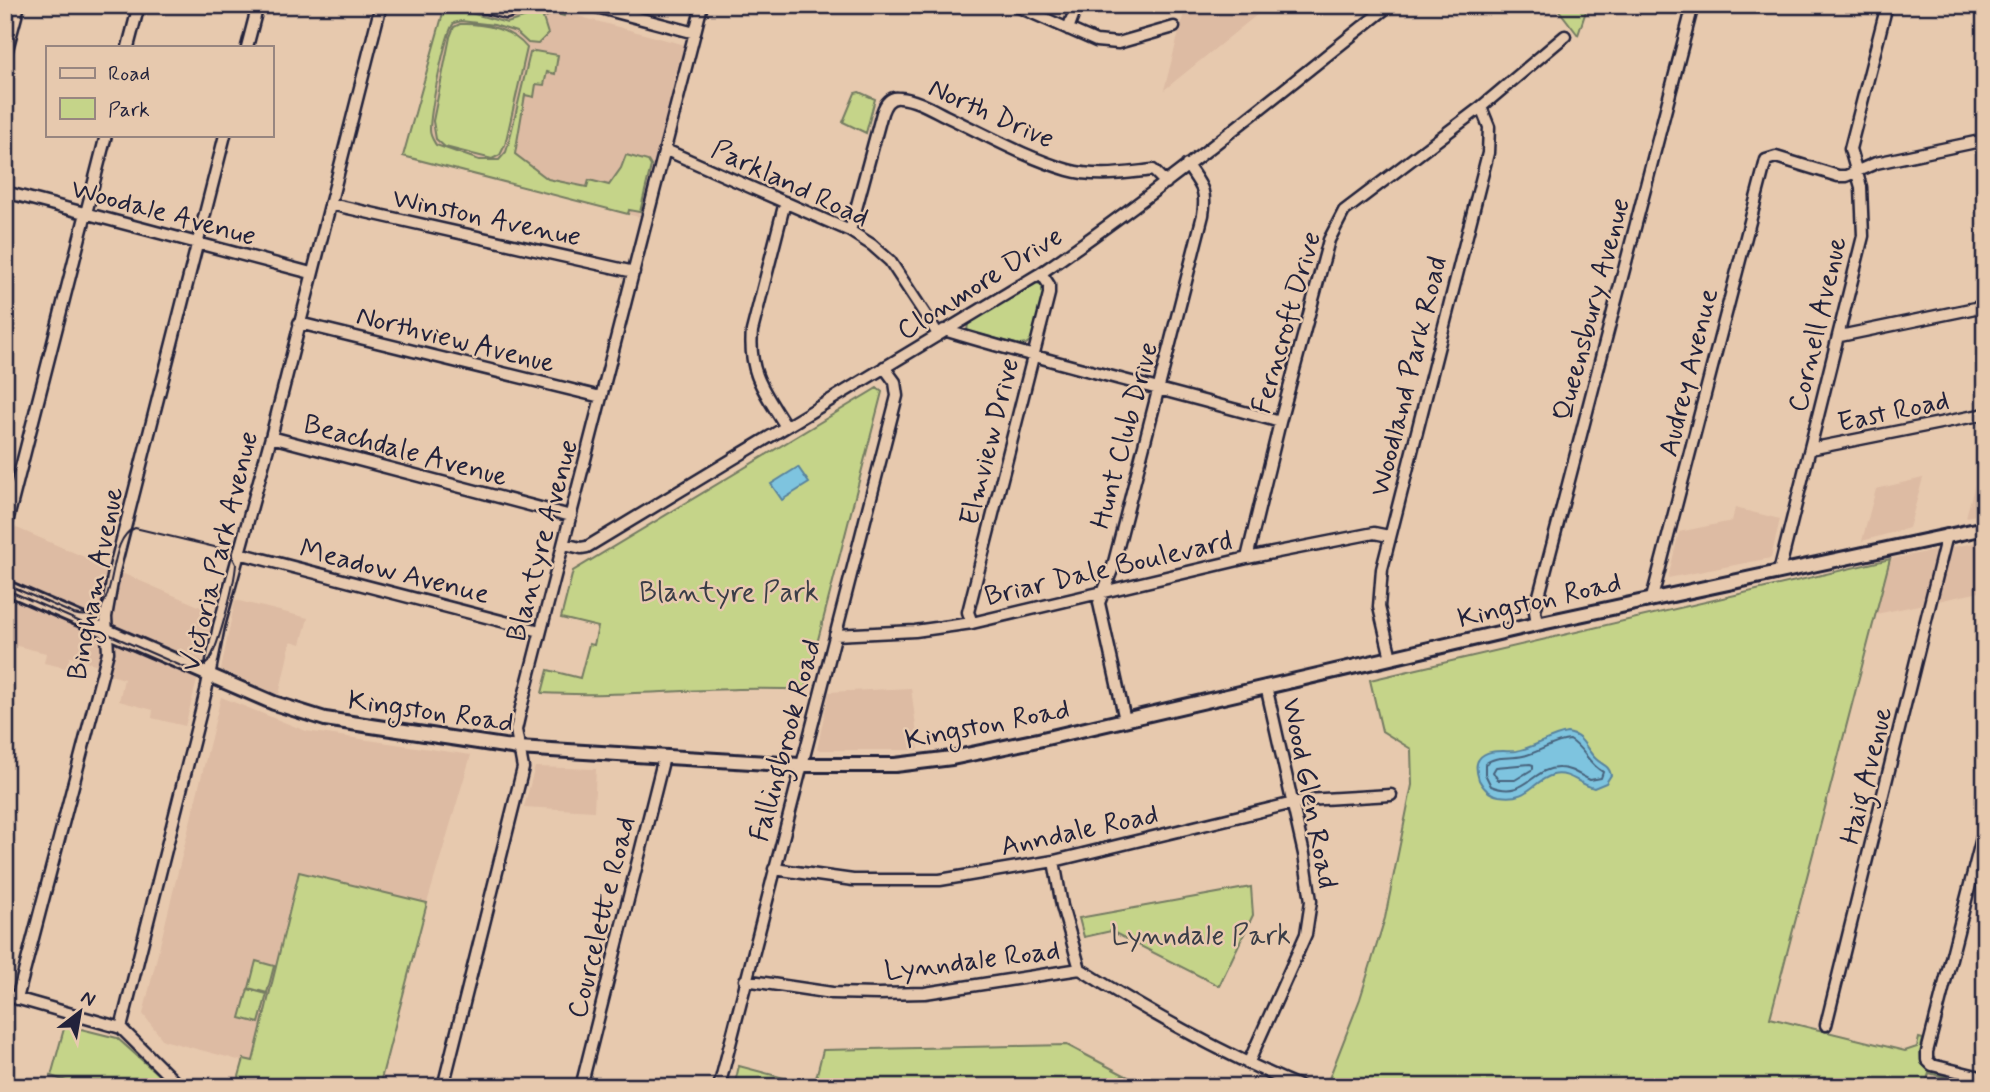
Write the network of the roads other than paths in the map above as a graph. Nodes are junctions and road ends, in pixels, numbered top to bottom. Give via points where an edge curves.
1 (19, 5) edge
2 (139, 5) edge
3 (258, 5) edge
4 (381, 5) edge
5 (475, 5) edge
6 (531, 5) edge
7 (589, 5) edge
8 (702, 5) edge
9 (1014, 5) edge
10 (1077, 5) edge
11 (1390, 5) edge
12 (1693, 5) edge
13 (1887, 5) edge
14 (1174, 27) dead end
15 (1069, 29) junction
16 (695, 33) junction
17 (1565, 36) dead end
18 (128, 46) edge
19 (247, 46) edge
20 (5, 57) edge
21 (1481, 107) junction
22 (106, 136) edge
23 (225, 136) edge
24 (1985, 140) edge
25 (666, 150) junction
26 (1187, 166) junction
27 (1857, 169) junction
28 (1166, 183) junction
29 (5, 192) edge
30 (785, 202) junction
31 (330, 204) junction
32 (85, 214) junction
33 (850, 231) junction
34 (197, 243) junction
35 (634, 272) junction
36 (311, 273) junction
37 (1041, 273) junction
38 (1984, 305) edge
39 (299, 323) junction
40 (941, 332) junction
41 (1840, 336) junction
42 (1032, 357) junction
43 (884, 367) junction
44 (1159, 387) junction
45 (601, 397) junction
46 (1985, 414) edge
47 (1280, 422) junction
48 (786, 427) junction
49 (271, 438) junction
50 (1810, 449) junction
51 (571, 516) junction
52 (1985, 527) edge
53 (5, 530) edge
54 (1947, 535) junction
55 (1390, 536) junction
56 (564, 544) junction
57 (239, 553) junction
58 (1247, 558) junction
59 (1779, 572) junction
60 (5, 587) edge
61 (1103, 593) junction
62 (1652, 598) junction
63 (972, 623) junction
64 (1537, 624) junction
65 (105, 630) junction
66 (540, 631) junction
67 (835, 635) junction
68 (1391, 657) junction
69 (208, 675) junction
70 (1266, 686) junction
71 (1125, 720) junction
72 (518, 748) junction
73 (663, 757) junction
74 (800, 765) junction
75 (1391, 795) dead end
76 (1293, 803) junction
77 (1985, 827) edge
78 (1054, 861) junction
79 (774, 869) junction
80 (1080, 969) junction
81 (745, 981) junction
82 (5, 995) edge
83 (17, 999) junction
84 (1826, 1025) dead end
85 (121, 1028) junction
86 (1248, 1064) junction
87 (1985, 1078) edge
88 (180, 1087) edge
89 (443, 1087) edge
90 (581, 1087) edge
91 (719, 1087) edge
92 (1301, 1087) edge

1 - 20 street
2 - 18 street
3 - 19 street
4 - 31 street, Victoria Park Avenue
5 - 6 street via 506,13
7 - 16 street
8 - 16 street, Blantyre Avenue
9 - 15 street
10 - 15 street
11 - 26 street, Clonmore Drive
12 - 64 street, Queensbury Avenue via 1535,611
13 - 27 street, Cornell Avenue via 1850,149
14 - 15 street via 1118,43 1096,41
16 - 25 street, Blantyre Avenue
17 - 21 street, Ferncroft Drive
21 - 47 street, Ferncroft Drive via 1344,211 1331,233
21 - 55 street, Woodland Park Road via 1489,127 1488,153
22 - 32 street
23 - 34 street, Bingham Avenue
24 - 27 street
25 - 30 street, Parkland Road
25 - 35 street, Blantyre Avenue
26 - 28 street, Clonmore Drive
26 - 44 street, Hunt Club Drive via 1205,197
27 - 41 street, Cornell Avenue via 1863,236
27 - 62 street, Audrey Avenue via 1838,177 1776,158 1765,164
28 - 33 street, North Drive via 1153,170 1105,176 1065,169 923,106 893,98 882,113
28 - 37 street, Clonmore Drive
29 - 32 street, Woodale Avenue
30 - 33 street, Parkland Road
30 - 48 street via 750,351 759,382
31 - 35 street, Winston Avenue
31 - 36 street, Victoria Park Avenue
32 - 34 street, Woodale Avenue
32 - 53 street
33 - 40 street, Parkland Road via 892,265
34 - 36 street, Woodale Avenue
34 - 65 street, Bingham Avenue via 130,507
35 - 45 street, Blantyre Avenue
36 - 39 street, Victoria Park Avenue
37 - 40 street, Clonmore Drive
37 - 42 street, Elmview Drive via 1050,292
38 - 41 street
39 - 45 street, Northview Avenue
39 - 49 street, Victoria Park Avenue
40 - 42 street
40 - 43 street, Clonmore Drive
41 - 50 street, Cornell Avenue
42 - 44 street
42 - 63 street, Elmview Drive via 968,612
43 - 48 street, Clonmore Drive
43 - 67 street, Fallingbrook Road via 895,382 897,396
44 - 47 street
44 - 61 street, Hunt Club Drive
45 - 51 street, Blantyre Avenue
46 - 50 street, East Road
47 - 58 street, Ferncroft Drive
48 - 56 street, Clonmore Drive via 587,547
49 - 51 street, Beachdale Avenue
49 - 57 street, Victoria Park Avenue
50 - 59 street, Cornell Avenue
51 - 56 street, Blantyre Avenue
52 - 54 main road, Kingston Road
54 - 59 main road, Kingston Road
54 - 84 street, Haig Avenue
55 - 58 street, Briar Dale Boulevard via 1374,533
55 - 68 street, Woodland Park Road via 1379,607
56 - 66 street, Blantyre Avenue
57 - 66 street, Meadow Avenue
57 - 69 street, Victoria Park Avenue
58 - 61 street, Briar Dale Boulevard
59 - 62 main road, Kingston Road
60 - 65 main road, Kingston Road
61 - 63 street, Briar Dale Boulevard
61 - 71 street, Hunt Club Drive via 1099,603
62 - 64 main road, Kingston Road
63 - 67 street, Briar Dale Boulevard
64 - 68 main road, Kingston Road
65 - 69 main road, Kingston Road
65 - 83 street, Bingham Avenue via 105,663
66 - 72 street, Blantyre Avenue via 516,730
67 - 74 street, Fallingbrook Road
68 - 70 main road, Kingston Road
69 - 72 main road, Kingston Road via 306,715
69 - 85 street, Victoria Park Avenue
70 - 71 main road, Kingston Road
70 - 76 street, Wood Glen Road
71 - 74 main road, Kingston Road via 923,762
72 - 73 main road, Kingston Road
72 - 89 street, Blantyre Avenue via 523,768
73 - 74 main road, Kingston Road
73 - 90 street, Courcelette Road
74 - 79 street, Fallingbrook Road
75 - 76 street, Anndale Road
76 - 78 street, Anndale Road
76 - 86 street, Wood Glen Road via 1311,901 1306,934
77 - 87 street via 1927,1052 1933,1065
78 - 79 street, Anndale Road via 940,880 853,880
78 - 80 street
79 - 81 street, Fallingbrook Road
80 - 81 street, Lynndale Road via 913,993 832,993
80 - 86 street, Lynndale Road
81 - 91 street, Fallingbrook Road
82 - 83 street
83 - 85 street
85 - 88 street
86 - 92 street, Lynndale Road

